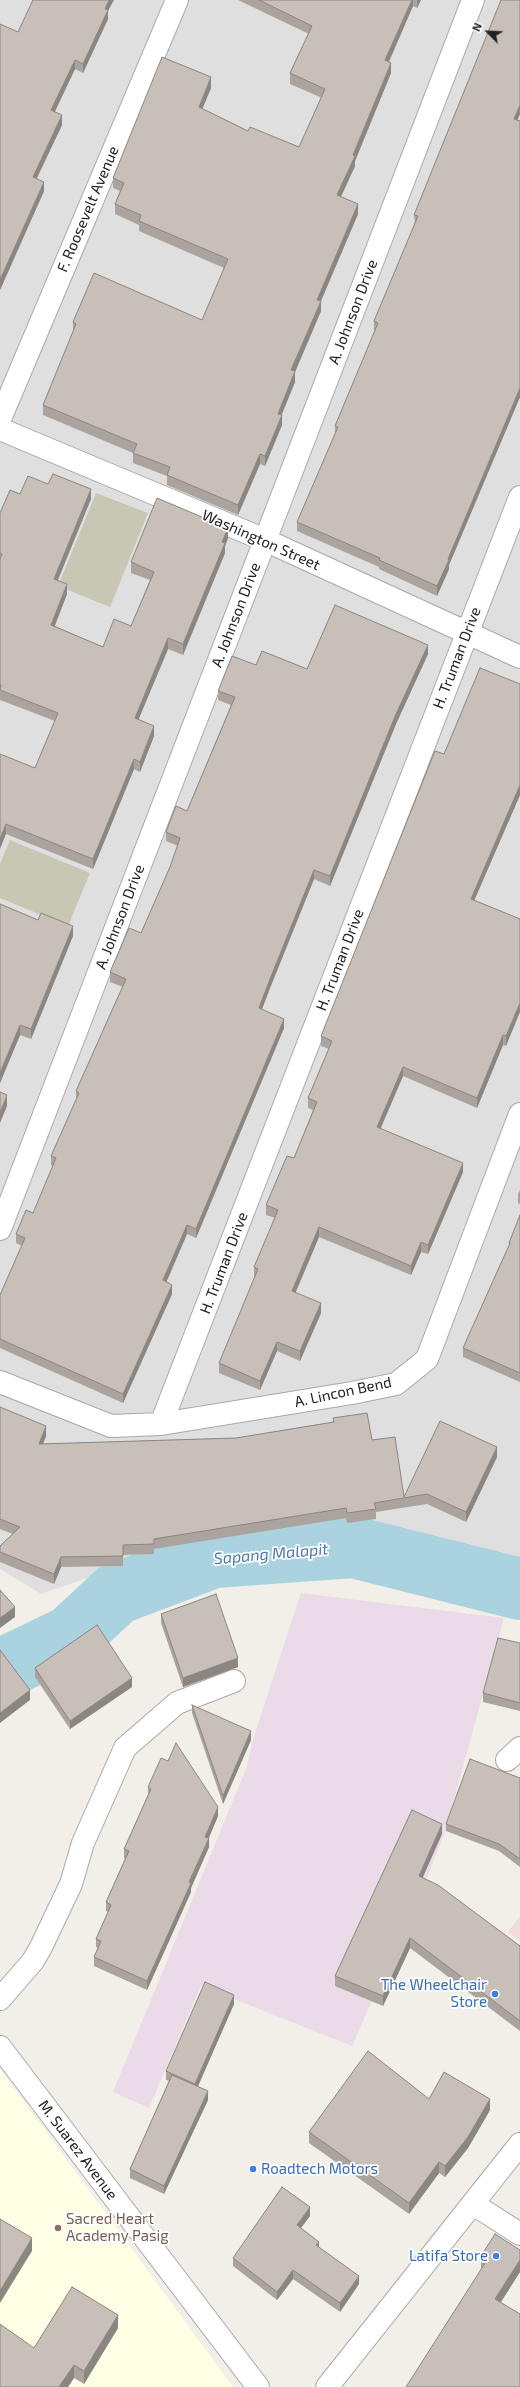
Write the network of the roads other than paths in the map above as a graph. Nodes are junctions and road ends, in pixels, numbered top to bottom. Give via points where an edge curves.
1 (177, 0) edge
2 (473, 0) edge
3 (0, 419) edge
4 (0, 429) edge
5 (520, 497) edge
6 (265, 540) junction
7 (467, 634) junction
8 (520, 657) edge
9 (520, 1114) edge
10 (0, 1229) edge
11 (0, 1382) edge
12 (161, 1424) junction
13 (234, 1681) dead end
14 (0, 1999) edge
15 (0, 2047) edge
16 (520, 2144) edge
17 (473, 2204) junction
18 (520, 2234) edge
19 (258, 2387) edge
20 (327, 2387) edge

1 - 3 street, F. Roosevelt Avenue
2 - 6 street, A. Johnson Drive
4 - 6 street, Washington Street
5 - 7 street, H. Truman Drive
6 - 7 street, Washington Street
6 - 10 street, A. Johnson Drive
7 - 8 street, Washington Street
7 - 12 street, H. Truman Drive
9 - 12 street, A. Lincon Bend via 427,1359 396,1384
11 - 12 street, A. Lincon Bend via 111,1426
13 - 14 street via 177,1703 126,1748 83,1843 71,1884 41,1947 33,1961
15 - 19 street, M. Suarez Avenue
16 - 17 street
17 - 18 street
17 - 20 street

